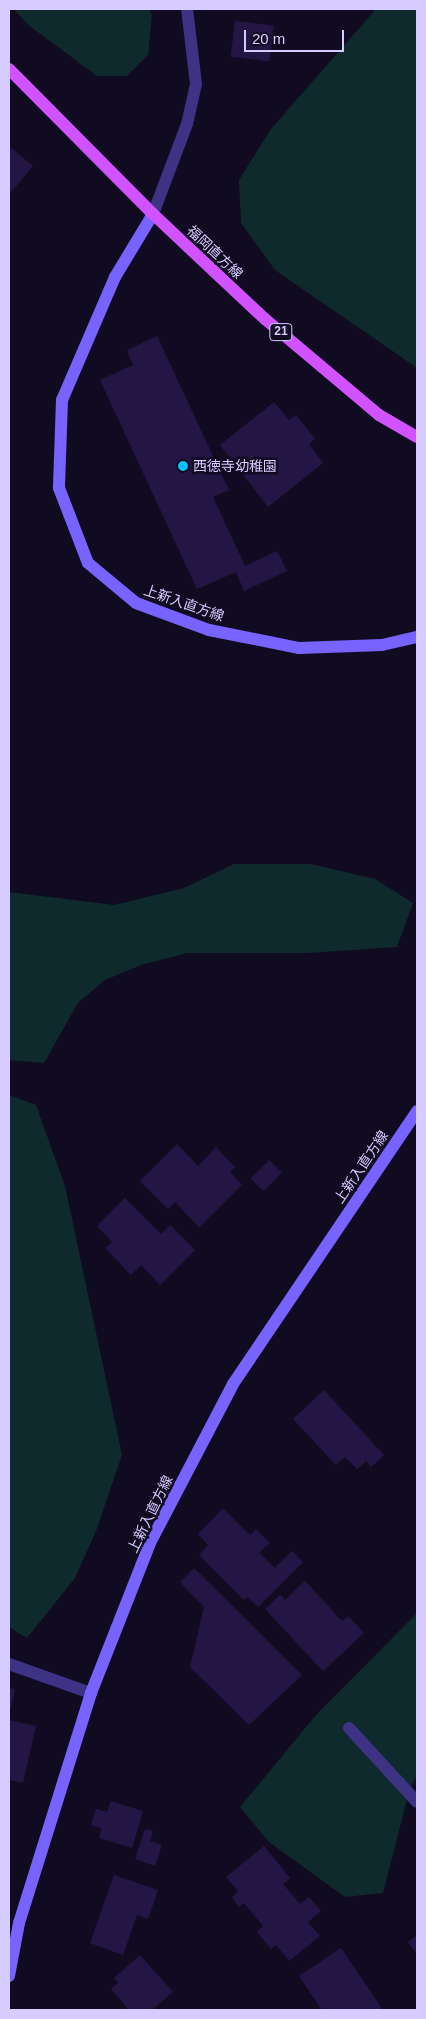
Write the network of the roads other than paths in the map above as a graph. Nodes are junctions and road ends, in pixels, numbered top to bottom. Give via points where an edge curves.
1 (187, 9) edge
2 (9, 69) edge
3 (154, 214) junction
4 (417, 437) edge
5 (417, 637) edge
6 (417, 1112) edge
7 (9, 1664) edge
8 (91, 1693) junction
9 (349, 1728) dead end
10 (417, 1802) edge
11 (9, 1976) edge

1 - 3 street via 196,84 187,124
2 - 3 main road, 福岡直方線 / 21
3 - 4 main road, 福岡直方線 / 21 via 265,319 379,415
3 - 5 main road, 上新入直方線 via 115,277 62,400 59,488 88,563 136,603 209,630 299,648 382,645
6 - 8 main road, 上新入直方線 via 233,1384 150,1543
7 - 8 street
8 - 11 main road, 上新入直方線 via 19,1922
9 - 10 street

